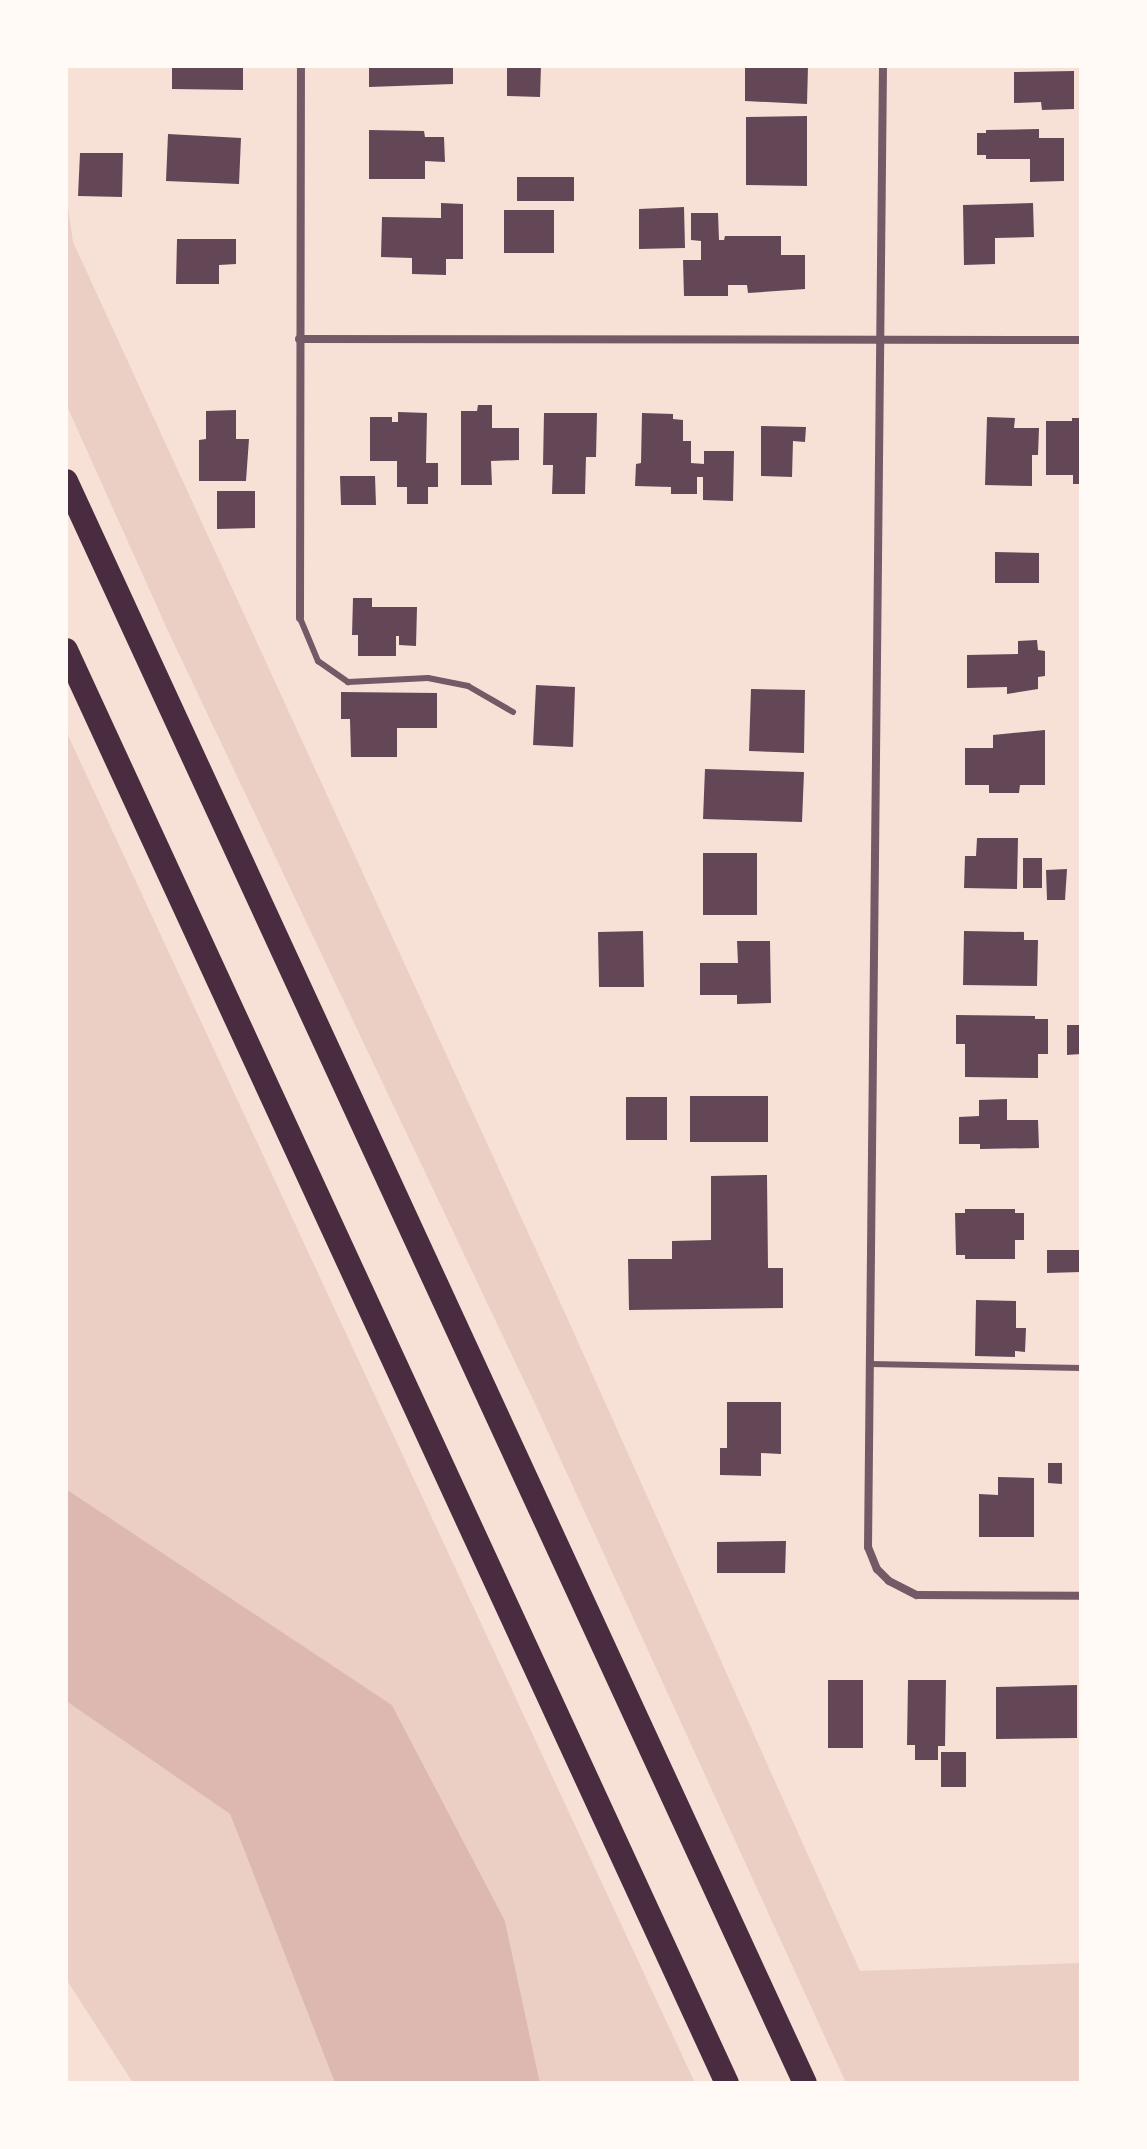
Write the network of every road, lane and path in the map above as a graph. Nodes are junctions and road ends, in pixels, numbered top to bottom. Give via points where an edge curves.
1 (301, 66) edge
2 (883, 66) edge
3 (299, 339) junction
4 (880, 340) junction
5 (1081, 340) edge
6 (66, 481) edge
7 (300, 618) joint
8 (66, 650) edge
9 (513, 712) dead end
10 (870, 1364) junction
11 (1081, 1368) edge
12 (1081, 1596) edge
13 (727, 2083) edge
14 (805, 2083) edge

1 - 3 street
2 - 4 street
3 - 4 street
3 - 7 street
4 - 5 street
4 - 10 street
6 - 14 highway
7 - 9 lane via 318,661 348,682 428,678 468,686
8 - 13 highway
10 - 11 lane
10 - 12 street via 868,1547 877,1569 917,1595

